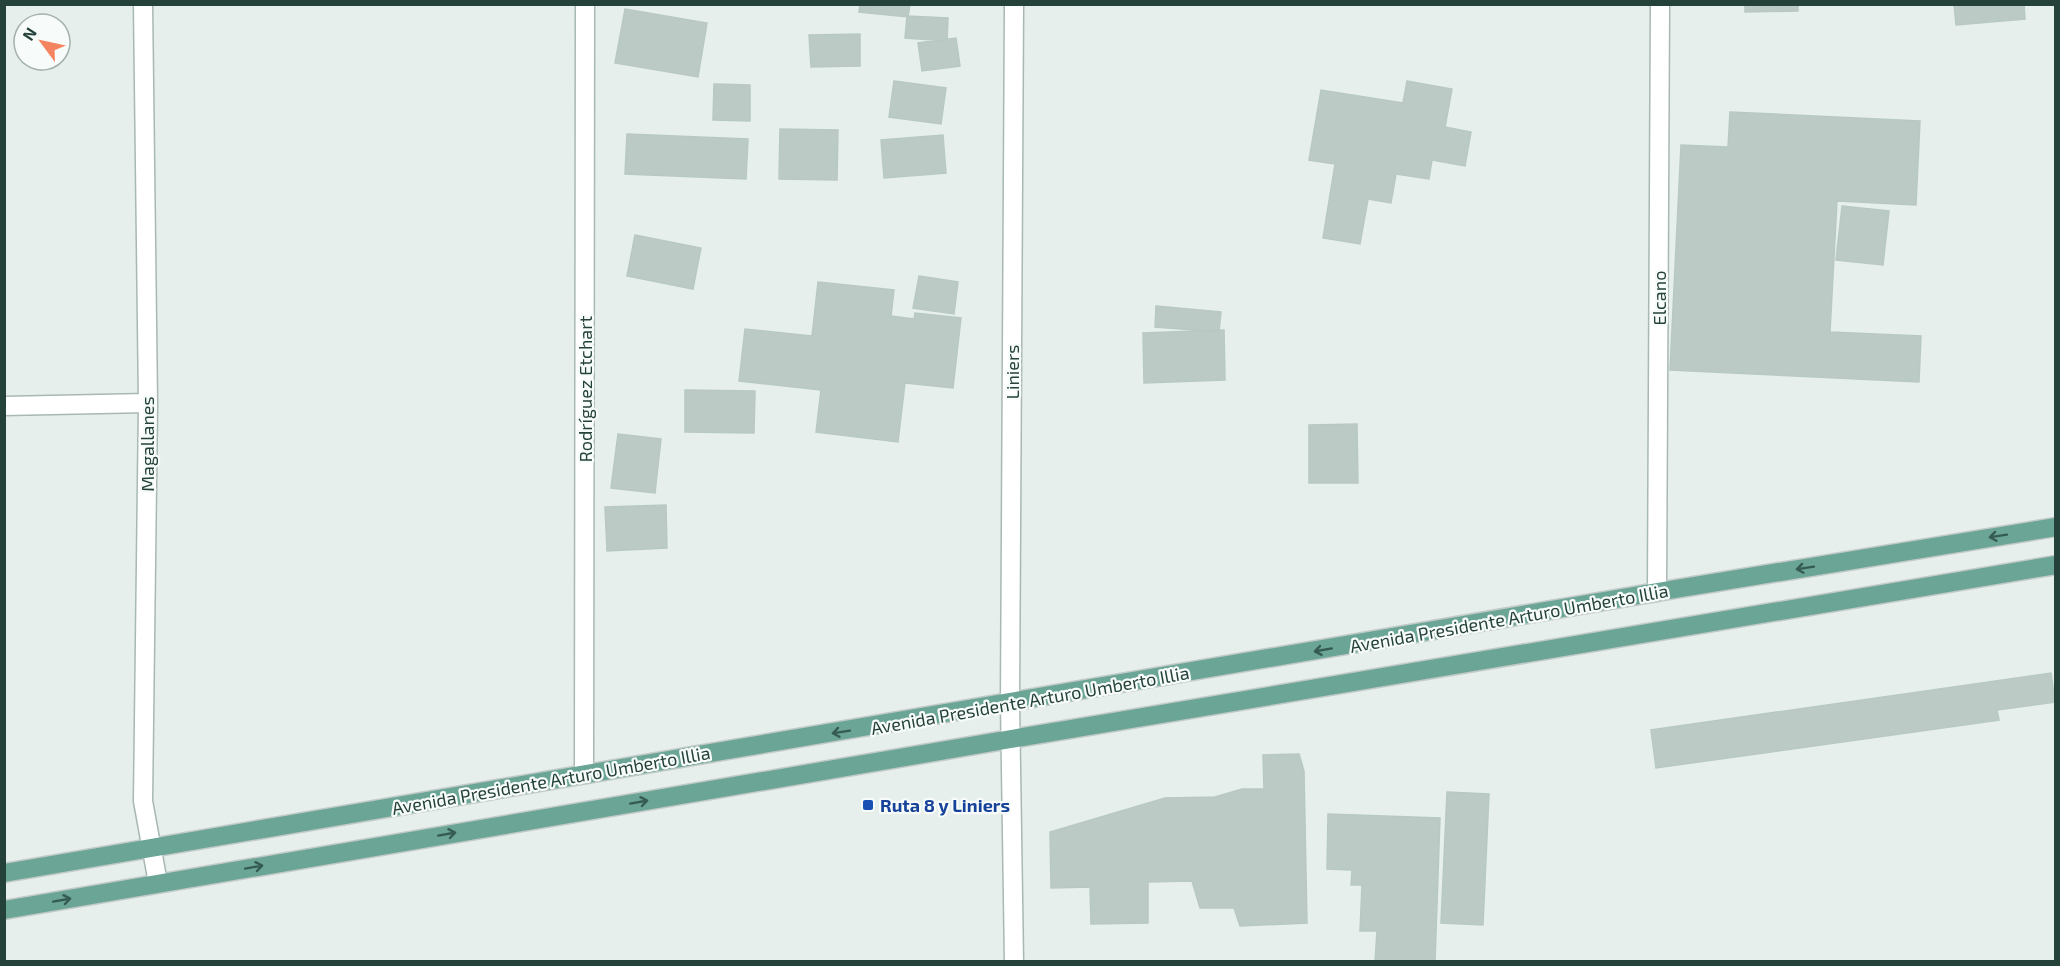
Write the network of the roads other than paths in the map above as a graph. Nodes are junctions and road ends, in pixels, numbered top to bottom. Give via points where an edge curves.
1 (144, 4) edge
2 (585, 4) edge
3 (1014, 4) edge
4 (1660, 4) edge
5 (148, 403) junction
6 (4, 406) edge
7 (2055, 527) edge
8 (2055, 565) edge
9 (1658, 592) junction
10 (1010, 704) junction
11 (1011, 739) junction
12 (584, 774) junction
13 (152, 848) junction
14 (4, 873) edge
15 (158, 883) junction
16 (4, 910) edge
17 (1014, 962) edge

1 - 5 street, Magallanes
2 - 12 street, Rodríguez Etchart
3 - 10 street, Liniers
4 - 9 street, Elcano
5 - 6 street
5 - 13 street, Magallanes via 143,801
7 -> 9 main road, Avenida Presidente Arturo Umberto Illia
8 - 11 main road, Avenida Presidente Arturo Umberto Illia
9 -> 10 main road, Avenida Presidente Arturo Umberto Illia
10 - 11 street, Liniers
10 -> 12 main road, Avenida Presidente Arturo Umberto Illia
15 -> 11 main road, Avenida Presidente Arturo Umberto Illia
11 - 17 street, Liniers
12 - 13 main road, Avenida Presidente Arturo Umberto Illia
13 - 14 main road, Avenida Presidente Arturo Umberto Illia
13 - 15 street, Magallanes
16 -> 15 main road, Avenida Presidente Arturo Umberto Illia

